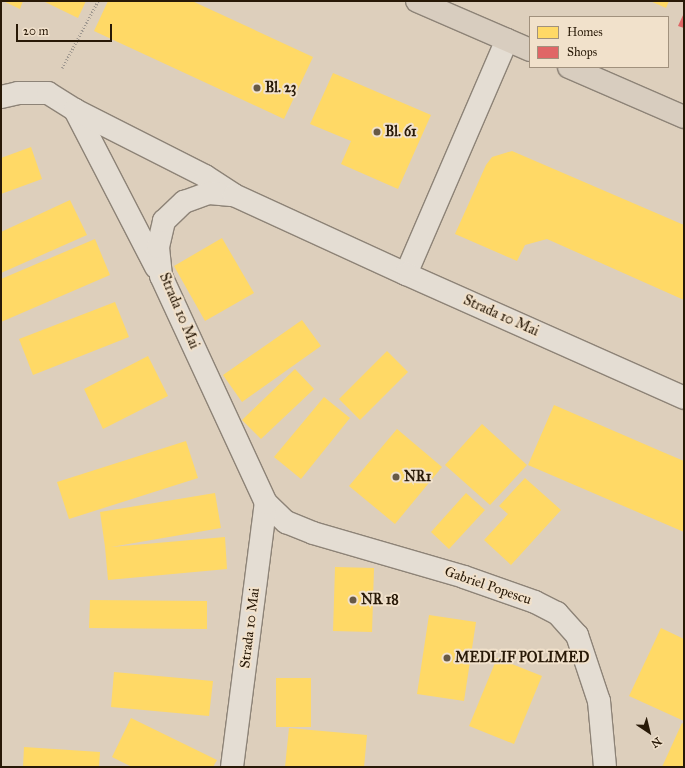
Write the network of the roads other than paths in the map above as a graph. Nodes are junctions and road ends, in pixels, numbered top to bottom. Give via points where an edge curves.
1 (417, 1) edge
2 (507, 40) junction
3 (529, 50) edge
4 (572, 68) edge
5 (1, 97) edge
6 (75, 110) junction
7 (684, 117) edge
8 (234, 195) junction
9 (406, 274) junction
10 (161, 276) junction
11 (684, 398) edge
12 (266, 503) junction
13 (232, 767) edge
14 (605, 767) edge

1 - 2 main road
2 - 3 main road
2 - 9 street
4 - 7 main road
5 - 6 street via 18,93 48,93
6 - 8 street via 205,176
6 - 10 street
8 - 9 street, Strada 10 Mai
8 - 10 street, Strada 10 Mai via 209,192 184,202 164,221 158,247
9 - 11 street, Strada 10 Mai
10 - 12 street, Strada 10 Mai
12 - 13 street, Strada 10 Mai
12 - 14 street, Gabriel Popescu via 286,522 313,533 464,577 535,602 557,613 577,635 598,701

